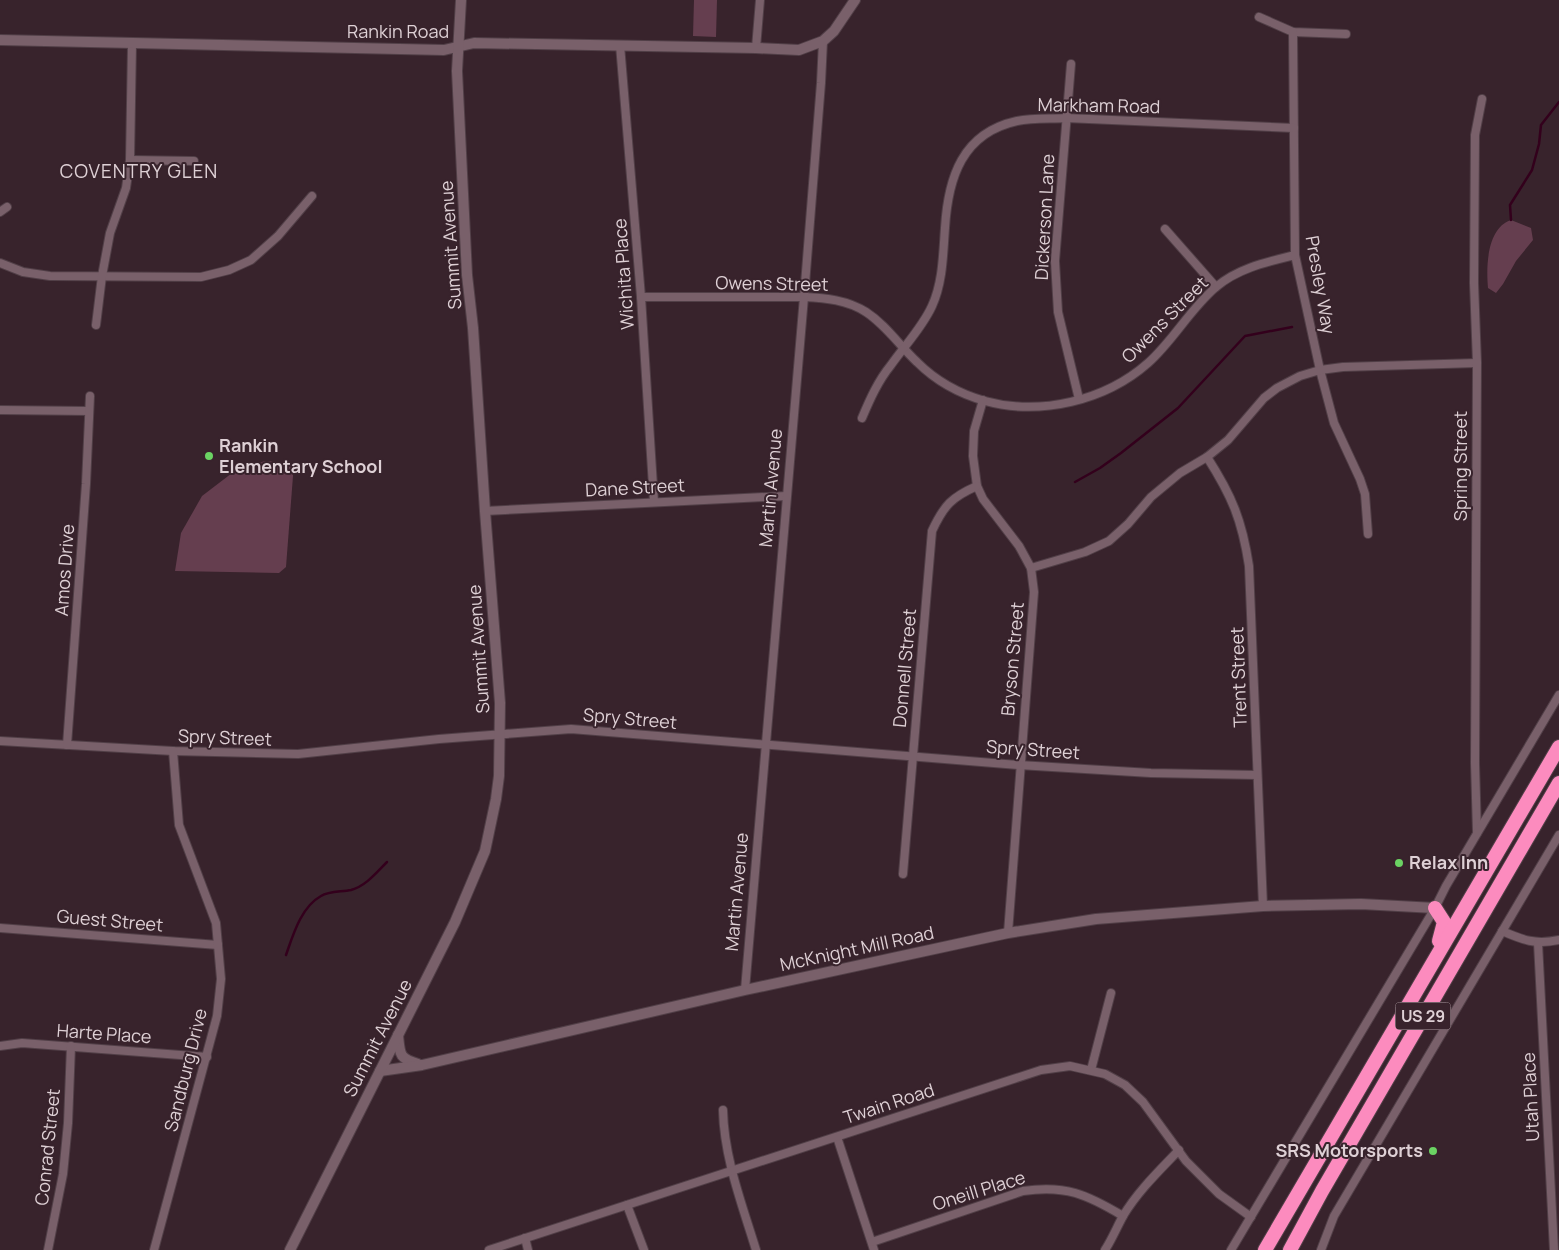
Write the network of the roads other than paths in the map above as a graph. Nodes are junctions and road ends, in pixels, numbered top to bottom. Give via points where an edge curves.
1 (461, 0) edge
2 (760, 0) edge
3 (855, 0) edge
4 (1259, 17) dead end
5 (1293, 32) junction
6 (1346, 34) dead end
7 (0, 40) edge
8 (823, 41) junction
9 (132, 44) junction
10 (620, 45) junction
11 (458, 48) junction
12 (756, 48) junction
13 (1071, 64) dead end
14 (1482, 99) dead end
15 (1066, 118) junction
16 (1294, 128) junction
17 (130, 160) junction
18 (194, 161) dead end
19 (312, 196) dead end
20 (6, 206) dead end
21 (0, 212) edge
22 (1165, 229) dead end
23 (1295, 255) junction
24 (0, 263) edge
25 (102, 276) junction
26 (1216, 287) junction
27 (641, 297) junction
28 (804, 297) junction
29 (96, 325) dead end
30 (904, 348) junction
31 (1477, 363) junction
32 (1320, 370) junction
33 (90, 396) dead end
34 (983, 400) junction
35 (1079, 400) junction
36 (0, 410) edge
37 (89, 411) junction
38 (862, 418) dead end
39 (1207, 457) junction
40 (977, 486) junction
41 (786, 496) junction
42 (654, 502) junction
43 (485, 511) junction
44 (1368, 534) dead end
45 (1031, 568) junction
46 (1559, 695) edge
47 (501, 734) junction
48 (0, 741) edge
49 (67, 745) junction
50 (766, 745) junction
51 (1559, 747) edge
52 (173, 751) junction
53 (912, 756) junction
54 (1020, 765) junction
55 (1257, 775) junction
56 (1559, 783) edge
57 (1477, 834) junction
58 (1559, 835) edge
59 (903, 874) dead end
60 (1468, 904) junction
61 (1263, 906) junction
62 (1435, 908) junction
63 (0, 928) edge
64 (1502, 931) junction
65 (1008, 932) junction
66 (1559, 940) edge
67 (1538, 943) junction
68 (218, 945) junction
69 (1437, 953) junction
70 (745, 990) junction
71 (1112, 993) dead end
72 (398, 1034) junction
73 (0, 1046) edge
74 (71, 1046) junction
75 (207, 1057) junction
76 (422, 1065) junction
77 (1091, 1070) junction
78 (380, 1071) junction
79 (723, 1110) dead end
80 (837, 1137) junction
81 (1178, 1150) junction
82 (732, 1170) junction
83 (627, 1205) junction
84 (1123, 1216) junction
85 (1251, 1217) junction
86 (525, 1238) junction
87 (873, 1246) edge
88 (48, 1250) edge
89 (154, 1250) edge
90 (290, 1250) edge
91 (489, 1250) edge
92 (528, 1250) edge
93 (644, 1250) edge
94 (756, 1250) edge
95 (1105, 1250) edge
96 (1231, 1250) edge
97 (1265, 1250) edge
98 (1290, 1250) edge
99 (1321, 1250) edge
100 (1554, 1250) edge

1 - 11 street, Summit Avenue
2 - 12 street
3 - 8 street via 834,31
4 - 5 street
5 - 6 street
5 - 16 street, Presley Way
7 - 9 street, Rankin Road
8 - 12 street, Rankin Road via 799,50
8 - 28 street, Martin Avenue
9 - 11 street, Rankin Road
9 - 17 street
10 - 11 street, Rankin Road via 474,43
10 - 12 street, Rankin Road
10 - 27 street, Wichita Place
11 - 43 street, Summit Avenue via 468,275
13 - 15 street, Dickerson Lane
14 - 31 street, Spring Street via 1474,135
15 - 16 street, Markham Road
15 - 30 street, Markham Road via 1025,120 996,128 965,153 949,194 941,279 923,324
15 - 35 street, Dickerson Lane via 1055,261 1056,287 1058,312
16 - 23 street, Presley Way
17 - 18 street
17 - 25 street via 126,188 110,233
19 - 25 street via 265,248 251,260 229,270 201,277
20 - 21 street
22 - 26 street
23 - 26 street, Owens Street via 1243,270
23 - 32 street, Presley Way
24 - 25 street via 23,272 50,276
25 - 29 street
26 - 35 street, Owens Street via 1148,363 1104,392
27 - 28 street, Owens Street
27 - 42 street, Wichita Place
28 - 30 street, Owens Street via 828,298 864,311 880,322
28 - 41 street, Martin Avenue
30 - 34 street, Owens Street via 944,384
30 - 38 street, Markham Road via 878,382
31 - 32 street
31 - 57 street, Spring Street
32 - 39 street via 1300,376 1264,398 1228,440
32 - 44 street, Presley Way via 1334,423 1365,494
33 - 37 street, Amos Drive
34 - 35 street, Owens Street via 1042,406
34 - 40 street via 974,431
36 - 37 street
37 - 49 street, Amos Drive
39 - 45 street via 1180,473 1151,497 1109,541 1085,552
39 - 55 street, Trent Street via 1241,521 1250,566
40 - 45 street
40 - 53 street, Donnell Street via 960,494 941,512 932,531
41 - 42 street, Dane Street
41 - 50 street, Martin Avenue
42 - 43 street, Dane Street
43 - 47 street, Summit Avenue
45 - 54 street, Bryson Street via 1034,592
46 - 57 street
47 - 50 street, Spry Street via 571,729
47 - 52 street, Spry Street via 298,754
47 - 72 street, Summit Avenue via 497,791 485,851 455,922
48 - 49 street, Spry Street
49 - 52 street, Spry Street
50 - 53 street, Spry Street
50 - 70 street, Martin Avenue
51 - 60 highway, US 29
52 - 68 street, Sandburg Drive via 179,825 216,923
53 - 54 street, Spry Street
53 - 59 street, Donnell Street
54 - 55 street, Spry Street via 1151,774
54 - 65 street, Bryson Street
55 - 61 street, Trent Street
56 - 98 highway, US 29
57 - 62 street
58 - 64 street
60 - 62 highway via 1454,910
60 - 69 highway, US 29
61 - 62 street, McKnight Mill Road
61 - 65 street, McKnight Mill Road via 1096,919
62 - 69 highway via 1444,922
62 - 85 street
63 - 68 street, Guest Street
64 - 67 street
64 - 99 street via 1334,1216
65 - 70 street, McKnight Mill Road
66 - 67 street
67 - 100 street, Utah Place
68 - 75 street, Sandburg Drive via 221,979 217,1016
69 - 97 highway, US 29
70 - 76 street, McKnight Mill Road
71 - 77 street
72 - 76 street via 402,1057
72 - 78 street, Summit Avenue
73 - 74 street, Harte Place via 22,1043
74 - 75 street, Harte Place
74 - 88 street, Conrad Street via 63,1174
75 - 89 street, Sandburg Drive
76 - 78 street, McKnight Mill Road
77 - 80 street, Twain Road via 1070,1066 1041,1070
77 - 81 street, Twain Road via 1125,1085 1143,1102
78 - 90 street, Summit Avenue
79 - 82 street
80 - 82 street, Twain Road
80 - 87 street
81 - 84 street via 1150,1179
81 - 85 street, Twain Road via 1219,1194
82 - 83 street, Twain Road
82 - 94 street
83 - 86 street, Twain Road
83 - 93 street
84 - 87 street, Oneill Place via 1086,1196 1064,1189 1042,1188 1023,1191
84 - 95 street
85 - 96 street
86 - 91 street, Twain Road
86 - 92 street

